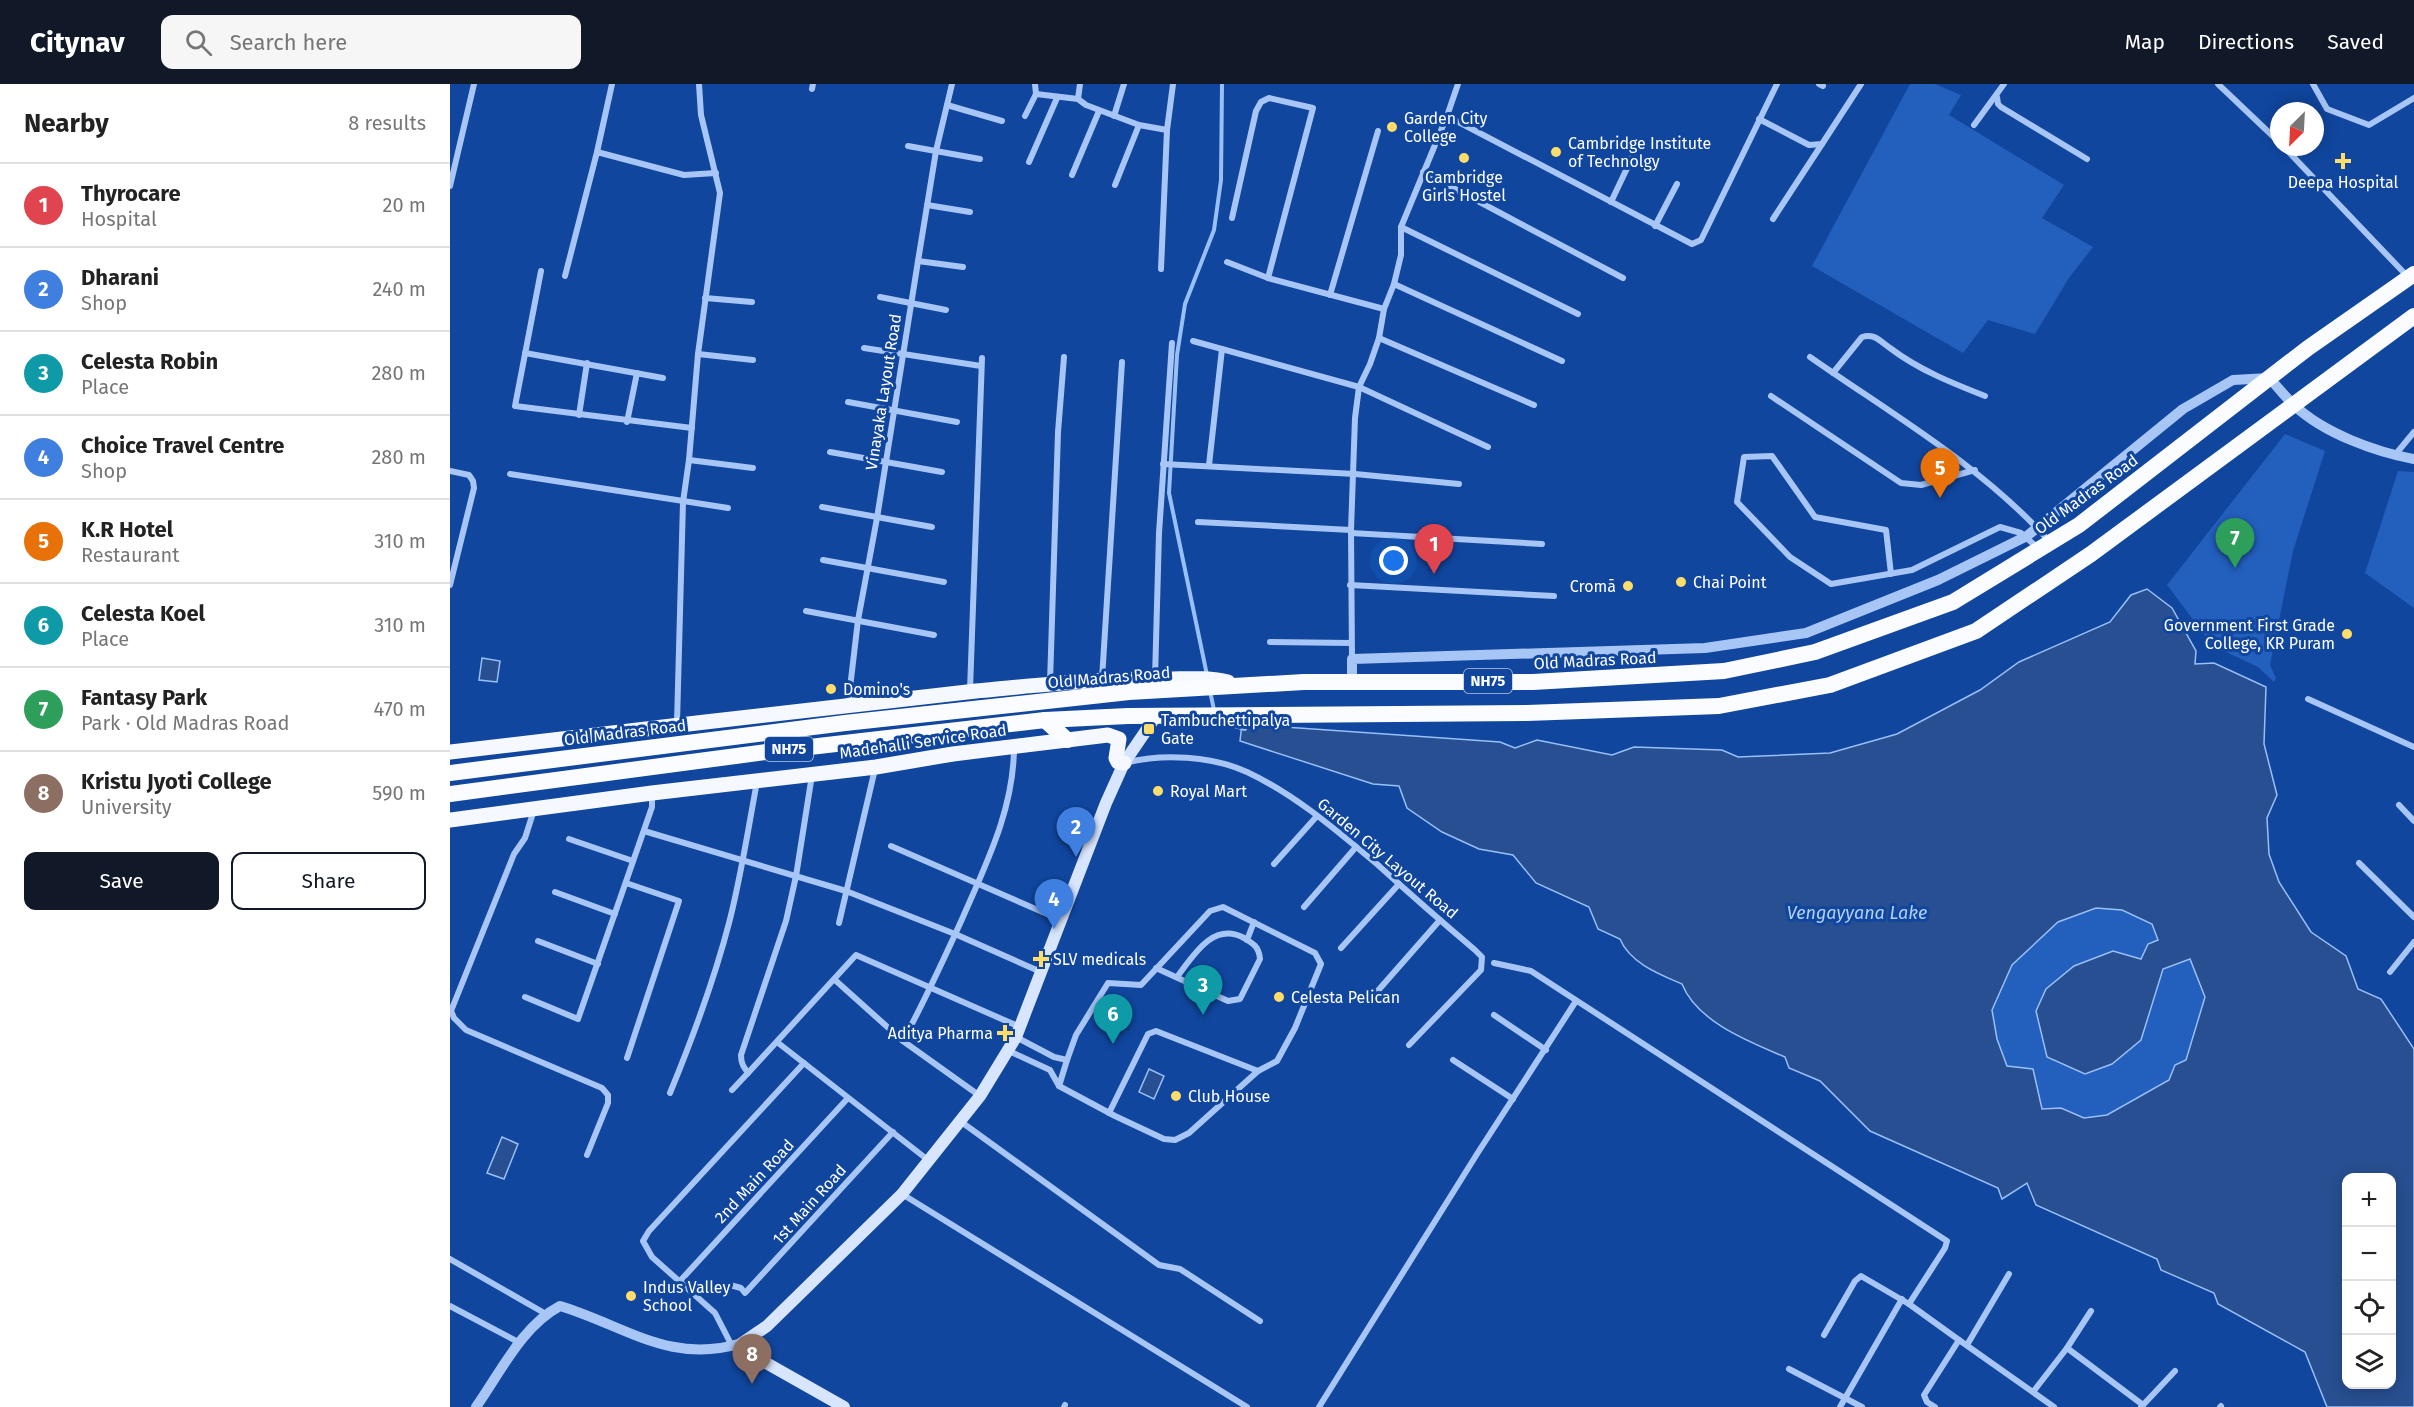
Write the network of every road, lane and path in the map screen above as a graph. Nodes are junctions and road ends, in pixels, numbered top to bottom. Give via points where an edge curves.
1 (474, 84) edge
2 (612, 84) edge
3 (699, 84) edge
4 (952, 84) edge
5 (1035, 84) edge
6 (1080, 84) edge
7 (1124, 84) edge
8 (1173, 84) edge
9 (1458, 84) edge
10 (1777, 84) edge
11 (1861, 84) edge
12 (2004, 84) edge
13 (2218, 84) edge
14 (2313, 84) edge
15 (1036, 94) junction
16 (1997, 97) junction
17 (1057, 98) junction
18 (2414, 98) edge
19 (1078, 99) junction
20 (947, 105) junction
21 (1099, 111) junction
22 (1114, 116) junction
23 (1447, 116) junction
24 (1025, 117) dead end
25 (1759, 119) junction
26 (1002, 121) dead end
27 (1139, 125) junction
28 (1974, 125) dead end
29 (1167, 130) junction
30 (1378, 131) dead end
31 (2270, 133) edge
32 (1639, 143) dead end
33 (1822, 144) junction
34 (908, 146) dead end
35 (936, 151) junction
36 (597, 152) junction
37 (2293, 156) edge
38 (980, 159) dead end
39 (2087, 159) dead end
40 (1029, 162) dead end
41 (1423, 172) junction
42 (716, 173) junction
43 (1072, 176) dead end
44 (1677, 184) dead end
45 (1116, 185) dead end
46 (450, 186) edge
47 (1611, 202) junction
48 (927, 205) junction
49 (970, 212) dead end
50 (1232, 218) dead end
51 (1773, 219) dead end
52 (1655, 226) junction
53 (1401, 227) junction
54 (918, 261) junction
55 (1227, 262) dead end
56 (963, 267) dead end
57 (1161, 269) dead end
58 (541, 271) dead end
59 (565, 276) dead end
60 (2411, 276) edge
61 (1268, 278) junction
62 (1623, 278) dead end
63 (1394, 284) junction
64 (1330, 295) junction
65 (880, 297) dead end
66 (705, 298) junction
67 (752, 302) dead end
68 (911, 303) junction
69 (1384, 309) junction
70 (946, 310) dead end
71 (1578, 314) dead end
72 (2412, 320) edge
73 (1379, 338) junction
74 (1193, 341) dead end
75 (1172, 344) dead end
76 (864, 348) dead end
77 (1222, 349) junction
78 (525, 352) junction
79 (698, 354) junction
80 (903, 355) junction
81 (1064, 357) dead end
82 (1810, 357) dead end
83 (982, 358) dead end
84 (753, 360) dead end
85 (1562, 361) dead end
86 (1122, 362) dead end
87 (586, 363) junction
88 (981, 366) junction
89 (638, 373) junction
90 (1833, 374) junction
91 (663, 378) dead end
92 (2270, 378) junction
93 (1359, 387) junction
94 (1770, 396) dead end
95 (1985, 396) dead end
96 (848, 402) dead end
97 (1534, 405) dead end
98 (2294, 406) junction
99 (894, 411) junction
100 (579, 415) junction
101 (627, 422) junction
102 (957, 422) dead end
103 (692, 428) junction
104 (2414, 432) edge
105 (1488, 447) dead end
106 (830, 452) dead end
107 (2394, 456) junction
108 (2414, 459) edge
109 (689, 460) junction
110 (886, 462) junction
111 (1164, 464) junction
112 (1209, 465) junction
113 (753, 468) dead end
114 (1975, 470) junction
115 (450, 471) edge
116 (942, 472) dead end
117 (510, 474) dead end
118 (1354, 474) junction
119 (1459, 484) dead end
120 (683, 501) junction
121 (822, 507) dead end
122 (728, 508) dead end
123 (877, 518) junction
124 (1198, 522) dead end
125 (932, 527) dead end
126 (2036, 527) junction
127 (1351, 531) junction
128 (2027, 536) junction
129 (1542, 544) dead end
130 (2045, 546) junction
131 (823, 560) dead end
132 (868, 568) junction
133 (1891, 574) junction
134 (944, 582) dead end
135 (450, 585) edge
136 (1350, 585) junction
137 (1554, 596) dead end
138 (806, 611) dead end
139 (858, 620) junction
140 (934, 635) dead end
141 (1270, 642) dead end
142 (1352, 643) junction
143 (1352, 659) junction
144 (1155, 678) junction
145 (1102, 679) junction
146 (1352, 680) junction
147 (1050, 684) junction
148 (1240, 685) junction
149 (970, 692) junction
150 (2308, 699) dead end
151 (848, 705) junction
152 (1156, 716) junction
153 (1045, 720) junction
154 (677, 726) junction
155 (1067, 740) junction
156 (1014, 747) junction
157 (2414, 747) edge
158 (450, 752) edge
159 (1124, 763) junction
160 (876, 767) junction
161 (450, 772) edge
162 (812, 774) junction
163 (757, 782) junction
164 (652, 792) junction
165 (450, 794) edge
166 (2399, 805) dead end
167 (535, 808) junction
168 (1317, 816) junction
169 (450, 820) edge
170 (2414, 821) edge
171 (644, 831) junction
172 (569, 839) dead end
173 (891, 846) dead end
174 (1356, 847) junction
175 (633, 861) junction
176 (742, 861) junction
177 (2360, 863) dead end
178 (1274, 864) dead end
179 (796, 876) junction
180 (626, 883) junction
181 (978, 883) junction
182 (1399, 884) junction
183 (846, 891) junction
184 (555, 892) dead end
185 (1304, 907) dead end
186 (615, 914) junction
187 (2414, 917) edge
188 (1061, 920) junction
189 (1440, 920) junction
190 (1254, 922) junction
191 (839, 923) dead end
192 (955, 934) junction
193 (1246, 940) junction
194 (537, 941) dead end
195 (2414, 942) edge
196 (1341, 948) dead end
197 (1494, 963) dead end
198 (598, 964) junction
199 (1156, 968) junction
200 (1041, 972) junction
201 (2390, 972) dead end
202 (1177, 977) junction
203 (835, 980) junction
204 (931, 988) junction
205 (1375, 994) dead end
206 (525, 997) dead end
207 (1576, 1001) junction
208 (1494, 1015) dead end
209 (1018, 1032) junction
210 (903, 1041) junction
211 (777, 1042) junction
212 (1409, 1045) dead end
213 (1546, 1050) junction
214 (1009, 1051) junction
215 (627, 1058) dead end
216 (1067, 1060) junction
217 (1453, 1060) dead end
218 (804, 1063) junction
219 (1258, 1071) junction
220 (748, 1073) junction
221 (1059, 1086) junction
222 (732, 1090) dead end
223 (670, 1093) dead end
224 (980, 1096) junction
225 (849, 1098) junction
226 (1514, 1099) junction
227 (1108, 1113) junction
228 (960, 1120) junction
229 (893, 1132) junction
230 (586, 1155) dead end
231 (928, 1160) junction
232 (902, 1194) junction
233 (450, 1259) edge
234 (2009, 1274) dead end
235 (680, 1281) junction
236 (724, 1291) dead end
237 (1902, 1299) junction
238 (1909, 1304) junction
239 (450, 1306) edge
240 (2091, 1311) dead end
241 (546, 1314) junction
242 (1260, 1321) dead end
243 (1824, 1335) dead end
244 (1959, 1340) junction
245 (520, 1343) junction
246 (737, 1344) junction
247 (1967, 1345) junction
248 (2067, 1348) junction
249 (1789, 1369) dead end
250 (2175, 1371) dead end
251 (2033, 1392) junction
252 (1845, 1397) junction
253 (1925, 1404) edge
254 (2142, 1406) edge
255 (476, 1407) edge
256 (844, 1407) edge
257 (1247, 1407) edge
258 (1319, 1407) edge
259 (1840, 1407) edge
260 (1862, 1407) edge
261 (1935, 1407) edge
262 (2054, 1407) edge

1 - 46 street
2 - 36 street
3 - 42 street via 701,115
4 - 20 street, Vinayaka Layout Road
5 - 15 street
6 - 19 street
7 - 22 street
8 - 29 street
9 - 23 street
10 - 25 street
11 - 33 street
12 - 16 street
13 - 31 street
14 - 18 street via 2327,109 2368,125
15 - 17 street
15 - 24 street
16 - 28 street
16 - 39 street via 2001,107
17 - 19 street
17 - 40 street
19 - 21 street
20 - 26 street
20 - 35 street, Vinayaka Layout Road
21 - 22 street
21 - 43 street
22 - 27 street
23 - 41 street
23 - 47 street
25 - 33 street via 1809,145
25 - 52 street via 1701,240 1692,244
27 - 29 street
27 - 45 street
29 - 57 street
30 - 64 street
32 - 47 street
33 - 51 street
34 - 35 street
35 - 38 street
35 - 48 street, Vinayaka Layout Road
36 - 42 street via 684,175
36 - 59 street
37 - 60 street
41 - 53 street
41 - 62 street
42 - 66 street via 720,193
44 - 52 street
47 - 52 street
48 - 49 street
48 - 54 street, Vinayaka Layout Road
50 - 61 street via 1261,102 1269,99 1313,108
53 - 63 street via 1401,255
53 - 71 street
54 - 56 street
54 - 68 street, Vinayaka Layout Road
55 - 61 street
58 - 78 street
60 - 92 highway, Old Madras Road / NH75
61 - 64 street
63 - 69 street
63 - 85 street
64 - 69 street
65 - 68 street
66 - 67 street
66 - 79 street
68 - 70 street
68 - 80 street, Vinayaka Layout Road
69 - 73 street
72 - 98 highway, NH75
73 - 93 street
73 - 97 street
74 - 77 street
75 - 111 street
76 - 80 street
77 - 93 street
77 - 112 street
78 - 87 street
78 - 100 street via 515,406
79 - 84 street
79 - 103 street
80 - 88 street
80 - 99 street, Vinayaka Layout Road
81 - 147 street
82 - 90 street
83 - 88 street
86 - 145 street
87 - 89 street
87 - 100 street
88 - 149 street
89 - 91 street
89 - 101 street
90 - 95 street via 1868,335 1935,376
90 - 114 street
92 - 98 street
92 - 126 street via 2233,380 2182,409
92 - 130 highway, Old Madras Road / NH75 via 2079,525
93 - 105 street
93 - 118 street
94 - 114 street via 1901,483 1921,485
96 - 99 street
98 - 107 street via 2347,438
98 - 152 highway, NH75 via 2091,554 1976,631 1830,685 1719,706 1527,713
99 - 102 street
99 - 110 street, Vinayaka Layout Road
100 - 101 street
101 - 103 street
103 - 109 street
104 - 107 street
106 - 110 street
107 - 108 street
109 - 113 street
109 - 120 street
110 - 116 street
110 - 123 street, Vinayaka Layout Road
111 - 112 street
111 - 144 street
112 - 118 street
114 - 126 street
115 - 135 street via 469,476 474,488
117 - 120 street
118 - 119 street
118 - 127 street
120 - 122 street
120 - 154 street
121 - 123 street
123 - 125 street
123 - 132 street, Vinayaka Layout Road
124 - 127 street
126 - 128 street
126 - 130 street
127 - 129 street
127 - 136 street
128 - 130 street
128 - 133 street via 2000,527 1921,567
128 - 143 street via 1938,580 1806,633 1705,648
130 - 146 highway, Old Madras Road / NH75 via 1953,602 1815,652 1724,671 1533,681
131 - 132 street
132 - 134 street
132 - 139 street, Vinayaka Layout Road
133 - 133 street via 1831,584 1790,557 1737,502 1744,458 1772,456 1815,517 1886,530
136 - 137 street
136 - 142 street
138 - 139 street
139 - 140 street
139 - 151 street, Vinayaka Layout Road
141 - 142 street
142 - 143 street
143 - 146 street
144 - 145 main road
144 - 148 main road via 1213,679
145 - 147 main road
146 - 148 highway, Old Madras Road / NH75
147 - 149 main road
148 - 161 highway, Old Madras Road / NH75 via 985,707
149 - 151 main road
150 - 157 street
151 - 154 main road
152 - 153 highway, NH75
152 - 159 main road
153 - 155 highway
153 - 165 highway, NH75
154 - 158 main road
155 - 156 main road, Madehalli Service Road
155 - 159 main road, Madehalli Service Road via 1114,736 1119,739 1116,758
156 - 160 main road, Madehalli Service Road
156 - 181 street via 1013,782
159 - 168 street, Garden City Layout Road via 1166,758 1228,766 1256,778
159 - 188 main road
160 - 162 main road, Madehalli Service Road
160 - 183 street
162 - 163 main road, Madehalli Service Road
162 - 179 street
163 - 164 main road, Madehalli Service Road
163 - 176 street
164 - 167 main road, Madehalli Service Road
164 - 171 street via 652,807
166 - 170 street
167 - 169 main road, Madehalli Service Road
167 - 230 street via 452,1011 460,1027 602,1088 608,1103
168 - 174 street, Garden City Layout Road
168 - 178 street
171 - 175 street
171 - 176 street
172 - 175 street
173 - 181 street
174 - 182 street, Garden City Layout Road
174 - 185 street
175 - 180 street
176 - 179 street
176 - 223 street via 725,939 704,1007
177 - 187 street
179 - 183 street
179 - 220 street via 786,921 741,1055 741,1064
180 - 186 street
180 - 215 street via 679,901
181 - 188 street
181 - 192 street
182 - 189 street, Garden City Layout Road
182 - 196 street
183 - 191 street
183 - 192 street
184 - 186 street
186 - 198 street
188 - 200 main road
189 - 205 street
189 - 212 street, Garden City Layout Road via 1475,950 1483,963 1481,970
190 - 193 street
190 - 199 street via 1223,907 1210,911
190 - 219 street via 1315,953 1320,964 1295,1028 1277,1061
192 - 200 street
192 - 204 street
193 - 202 street via 1223,933 1210,937
193 - 202 street via 1256,945 1260,959 1240,999 1228,1001
194 - 198 street
195 - 201 street
197 - 207 street via 1531,971
198 - 206 street via 578,1019
199 - 202 street
199 - 216 street via 1141,985 1108,983 1076,1035
200 - 209 main road
203 - 204 street via 856,955
203 - 210 street
203 - 211 street
204 - 209 street
204 - 210 street
207 - 213 street
207 - 238 street via 1947,1241
208 - 213 street
209 - 214 main road
209 - 216 street via 1054,1057
210 - 224 street
211 - 218 street
211 - 220 street
213 - 226 street
214 - 221 street via 1050,1070
214 - 224 main road
216 - 221 street
217 - 226 street
218 - 225 street
218 - 235 street via 643,1241 652,1257
219 - 227 street via 1190,1133 1176,1140 1164,1139
219 - 227 street via 1156,1031 1148,1034
220 - 222 street
221 - 227 street
224 - 228 main road
225 - 229 street
225 - 235 street, 2nd Main Road
226 - 258 street
228 - 231 main road
228 - 242 street via 1159,1265 1180,1269
229 - 231 street
229 - 236 street, 1st Main Road via 745,1293 730,1285
231 - 232 main road
232 - 246 main road via 767,1326
232 - 257 street
233 - 241 street
234 - 247 street
235 - 246 street via 715,1314
237 - 238 street
237 - 243 street via 1861,1276
237 - 252 street
238 - 244 street
239 - 245 street
240 - 248 street
241 - 245 street
241 - 246 street via 560,1306 652,1342 691,1350 717,1350
244 - 247 street
244 - 253 street via 1924,1395
245 - 255 street
246 - 256 main road
247 - 251 street
248 - 251 street
248 - 254 street
249 - 252 street
250 - 254 street
251 - 262 street
252 - 259 street
252 - 260 street
253 - 261 street

